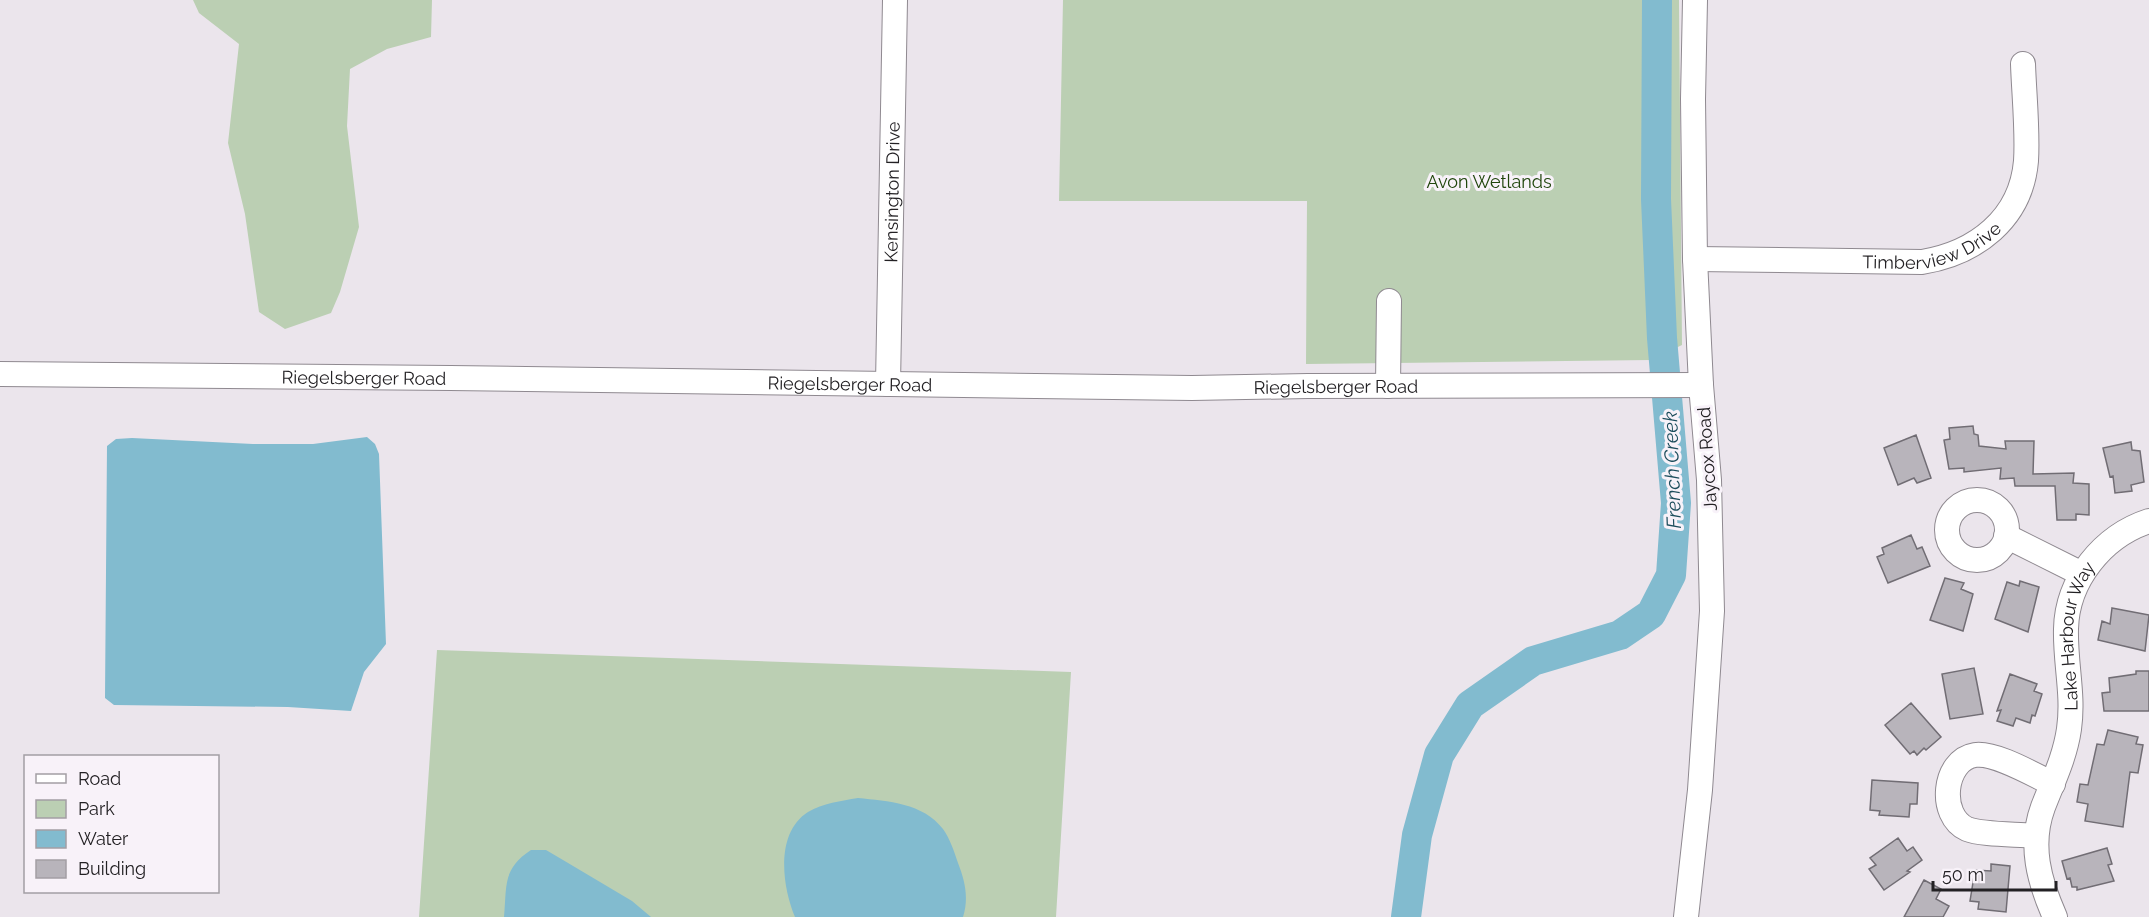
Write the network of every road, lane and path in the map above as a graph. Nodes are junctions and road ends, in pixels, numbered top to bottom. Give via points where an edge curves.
1 (895, 0) edge
2 (1695, 0) edge
3 (2023, 64) dead end
4 (1695, 259) junction
5 (1389, 301) dead end
6 (0, 374) edge
7 (888, 384) junction
8 (1689, 385) junction
9 (1388, 386) junction
10 (2149, 520) edge
11 (2006, 536) dead end
12 (2082, 574) junction
13 (2053, 784) junction
14 (2036, 836) junction
15 (1686, 917) edge
16 (2055, 917) edge

1 - 7 street, Kensington Drive
2 - 4 street, Jaycox Road
3 - 4 street, Timberview Drive via 2026,160 2022,180 2005,215 1977,243 1922,262
4 - 8 street, Jaycox Road
5 - 9 street
6 - 7 street, Riegelsberger Road
7 - 9 street, Riegelsberger Road
8 - 9 street, Riegelsberger Road
8 - 15 street, Jaycox Road via 1710,501 1712,611 1700,790
10 - 12 street, Lake Harbour Way via 2111,541
11 - 12 street
12 - 13 street, Lake Harbour Way via 2067,620 2070,716 2067,743
13 - 14 street, Lake Harbour Way
13 - 14 street via 1982,755 1962,760 1951,779 1948,806 1964,827
14 - 16 street, Lake Harbour Way via 2040,876

